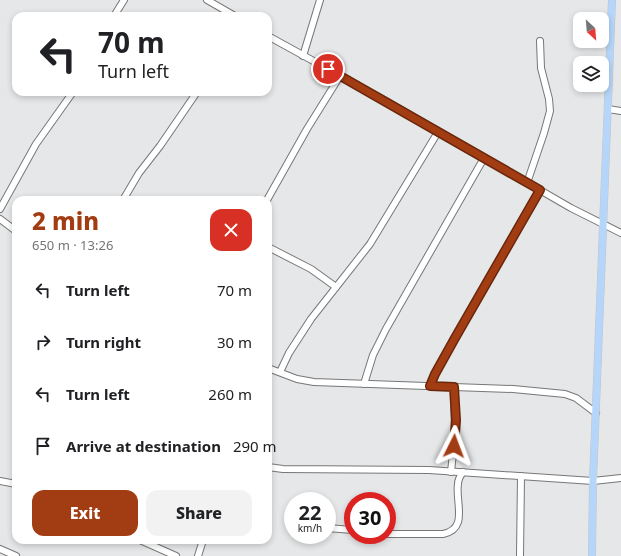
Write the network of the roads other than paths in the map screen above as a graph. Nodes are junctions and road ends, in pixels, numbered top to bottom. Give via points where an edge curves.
1 (124, 0) edge
2 (207, 0) edge
3 (320, 0) edge
4 (612, 0) edge
5 (116, 12) edge
6 (228, 12) edge
7 (272, 38) edge
8 (540, 41) dead end
9 (303, 56) junction
10 (340, 76) junction
11 (70, 96) edge
12 (194, 96) edge
13 (608, 109) junction
14 (621, 111) edge
15 (438, 132) junction
16 (484, 158) junction
17 (528, 183) junction
18 (540, 190) junction
19 (126, 196) edge
20 (269, 196) edge
21 (0, 209) edge
22 (0, 219) edge
23 (604, 224) junction
24 (12, 227) edge
25 (621, 233) edge
26 (272, 248) dead end
27 (336, 287) junction
28 (272, 369) edge
29 (280, 372) junction
30 (364, 384) junction
31 (430, 386) junction
32 (454, 387) junction
33 (596, 413) junction
34 (272, 468) edge
35 (451, 472) junction
36 (462, 472) junction
37 (521, 476) junction
38 (621, 478) edge
39 (0, 481) edge
40 (593, 481) junction
41 (12, 483) edge
42 (396, 534) edge
43 (149, 544) edge
44 (202, 544) edge
45 (0, 549) edge
46 (16, 556) edge
47 (176, 556) edge
48 (198, 556) edge
49 (520, 556) edge
50 (592, 556) edge

1 - 5 street
2 - 6 street
3 - 9 street
4 - 13 main road
7 - 9 street
8 - 17 street via 541,68 550,111
9 - 10 street
10 - 15 street
10 - 20 street
11 - 21 street via 36,144
12 - 19 street via 139,173
13 - 14 street
13 - 23 main road
15 - 16 street
15 - 27 street via 370,244
16 - 17 street
16 - 30 street via 384,334 373,355
17 - 18 street
18 - 23 street
18 - 31 street
22 - 24 street
23 - 25 street
23 - 33 main road
26 - 27 street via 311,269
27 - 29 street via 311,319
28 - 29 street
29 - 30 street via 305,381
30 - 31 street
31 - 32 street
32 - 33 street via 519,389 565,394 576,398
32 - 35 street via 455,434
33 - 40 main road
34 - 35 street
35 - 36 street
36 - 37 street
36 - 42 street via 458,482 459,520 452,532
37 - 40 street
37 - 49 street
38 - 40 street
39 - 41 street
40 - 50 main road
43 - 47 street
44 - 48 street
45 - 46 street

